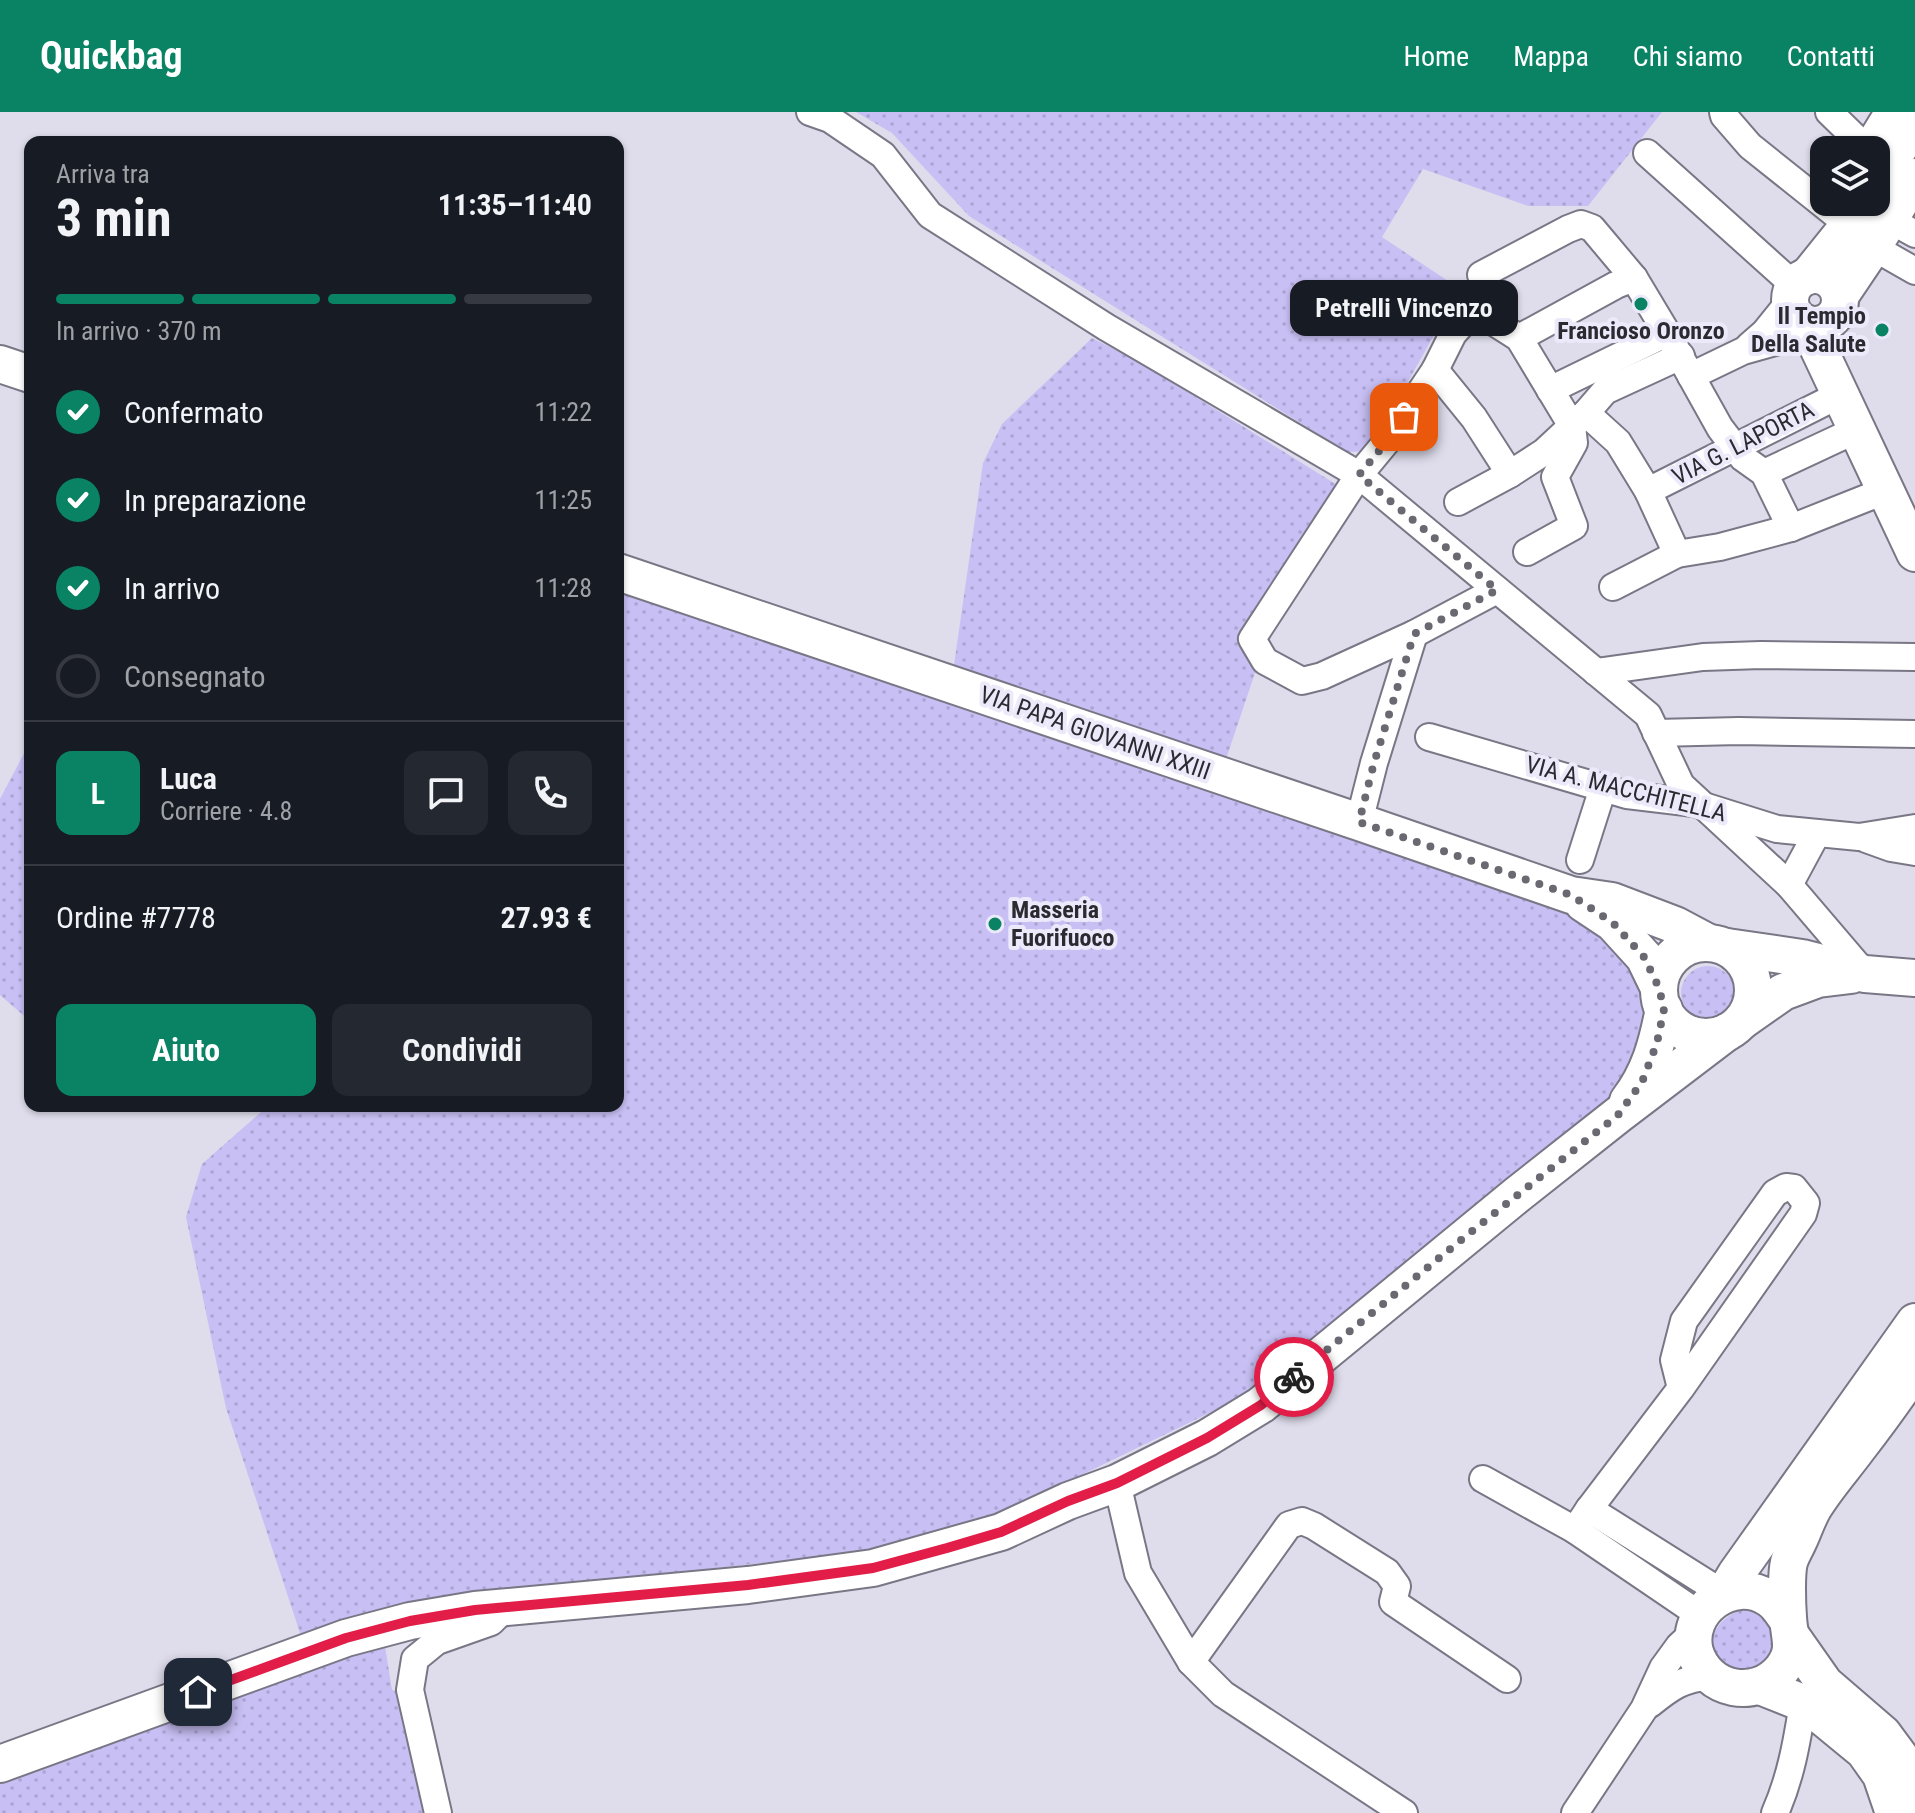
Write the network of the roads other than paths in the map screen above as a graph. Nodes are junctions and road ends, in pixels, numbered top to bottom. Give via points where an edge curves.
1 (810, 112) edge
2 (1723, 112) edge
3 (1829, 112) edge
4 (1888, 112) edge
5 (1915, 122) edge
6 (1853, 136) edge
7 (1874, 136) edge
8 (1647, 153) dead end
9 (1890, 162) edge
10 (1915, 177) edge
11 (1863, 219) edge
12 (1915, 271) edge
13 (1481, 275) dead end
14 (1634, 278) junction
15 (1811, 300) junction
16 (1667, 333) junction
17 (1519, 338) junction
18 (0, 364) edge
19 (1686, 366) junction
20 (1435, 370) junction
21 (24, 372) edge
22 (1550, 390) junction
23 (1839, 395) junction
24 (1579, 420) junction
25 (1856, 430) junction
26 (1734, 447) junction
27 (1764, 473) junction
28 (1510, 474) junction
29 (1359, 475) junction
30 (1648, 491) junction
31 (1900, 501) edge
32 (1458, 502) dead end
33 (1791, 528) junction
34 (1527, 552) dead end
35 (1915, 553) edge
36 (1677, 554) junction
37 (624, 574) edge
38 (1613, 587) dead end
39 (1497, 590) junction
40 (1414, 634) junction
41 (1915, 657) edge
42 (1596, 672) junction
43 (1656, 733) junction
44 (1915, 734) edge
45 (1429, 737) dead end
46 (1603, 788) junction
47 (1704, 807) junction
48 (1359, 822) junction
49 (1915, 828) edge
50 (1817, 833) junction
51 (1859, 837) junction
52 (1915, 852) edge
53 (1580, 860) dead end
54 (1789, 885) junction
55 (1571, 895) junction
56 (1717, 945) junction
57 (1865, 974) junction
58 (1915, 978) edge
59 (1661, 999) junction
60 (1735, 1026) junction
61 (1618, 1115) junction
62 (1915, 1322) edge
63 (1915, 1369) edge
64 (1681, 1388) junction
65 (1483, 1479) dead end
66 (1117, 1483) junction
67 (1582, 1519) junction
68 (507, 1607) junction
69 (1706, 1614) junction
70 (1790, 1629) junction
71 (1191, 1662) junction
72 (1710, 1676) junction
73 (1507, 1679) dead end
74 (1760, 1686) junction
75 (1803, 1703) junction
76 (1644, 1709) junction
77 (0, 1764) edge
78 (1915, 1797) edge
79 (438, 1813) edge
80 (1404, 1813) edge
81 (1575, 1813) edge
82 (1775, 1813) edge
83 (1894, 1813) edge

1 - 29 street via 830,119 883,155 930,215 1106,327
2 - 11 street via 1750,146
3 - 6 street
4 - 7 street
5 - 9 main road
8 - 15 street
10 - 11 main road
11 - 12 street
11 - 15 main road
13 - 14 street via 1581,224 1592,228
14 - 16 street
14 - 17 street
15 - 19 street via 1775,342
15 - 23 main road
15 - 31 main road via 1834,335
16 - 19 street
16 - 22 street
17 - 20 street via 1486,317 1468,317
17 - 22 street
18 - 21 main road
19 - 24 street via 1605,391
19 - 26 street
20 - 28 street
20 - 29 street
22 - 24 street
23 - 25 main road
23 - 26 street, VIA G. LAPORTA
24 - 28 street
24 - 30 street via 1618,442
24 - 34 street via 1574,443 1555,477 1574,526
25 - 27 street
25 - 31 main road
26 - 27 street
26 - 30 street, VIA G. LAPORTA
27 - 33 street
28 - 32 street
29 - 39 street
29 - 40 street via 1252,639 1265,661 1302,681
30 - 36 street
31 - 33 street via 1869,497
31 - 35 main road
33 - 36 street
36 - 38 street
37 - 48 main road, VIA PAPA GIOVANNI XXIII
39 - 40 street
39 - 42 street
40 - 48 street
41 - 42 street via 1703,657
42 - 43 street via 1648,715
43 - 44 street
43 - 47 street via 1681,785
45 - 46 street, VIA A. MACCHITELLA
46 - 47 street, VIA A. MACCHITELLA
46 - 53 street
47 - 50 street, VIA A. MACCHITELLA via 1777,829
47 - 54 street
48 - 55 main road, VIA PAPA GIOVANNI XXIII
49 - 51 street
50 - 51 street, VIA A. MACCHITELLA
50 - 54 street
51 - 52 street
54 - 57 street
55 - 56 main road, VIA PAPA GIOVANNI XXIII via 1612,901
55 - 59 main road, VIA PAPA GIOVANNI XXIII via 1613,923 1644,957
56 - 57 main road, VIA PAPA GIOVANNI XXIII
56 - 59 main road via 1693,945 1669,961 1662,974
56 - 60 main road via 1739,955 1753,980 1750,1007
57 - 58 main road, VIA PAPA GIOVANNI XXIII
57 - 60 main road, VIA PAPA GIOVANNI XXIII via 1818,979 1783,992
59 - 60 main road via 1672,1022 1684,1031 1713,1037
59 - 61 main road via 1657,1043 1642,1082
60 - 61 main road, VIA PAPA GIOVANNI XXIII
61 - 66 main road via 1261,1405
62 - 69 main road
63 - 70 main road via 1814,1507 1789,1563
64 - 64 street via 1803,1214 1806,1203 1794,1188 1775,1193 1684,1321 1674,1360
64 - 67 street
65 - 67 street
66 - 68 main road via 1001,1532 873,1568
66 - 71 street via 1138,1573
67 - 69 street
68 - 77 main road via 410,1621 346,1638
68 - 79 street via 491,1622 437,1641 415,1659 410,1690
69 - 70 main road via 1739,1591 1754,1592 1779,1608
69 - 72 main road via 1694,1648
69 - 76 street via 1663,1668
70 - 74 main road via 1784,1667
70 - 78 main road via 1825,1684 1883,1734 1906,1765
71 - 73 street via 1289,1525 1302,1521 1387,1572 1397,1586 1393,1602
71 - 80 street via 1223,1694
72 - 74 main road via 1734,1688
72 - 76 street via 1674,1685
74 - 75 main road
75 - 82 street via 1796,1749
75 - 83 main road via 1864,1751 1881,1775
76 - 81 street

